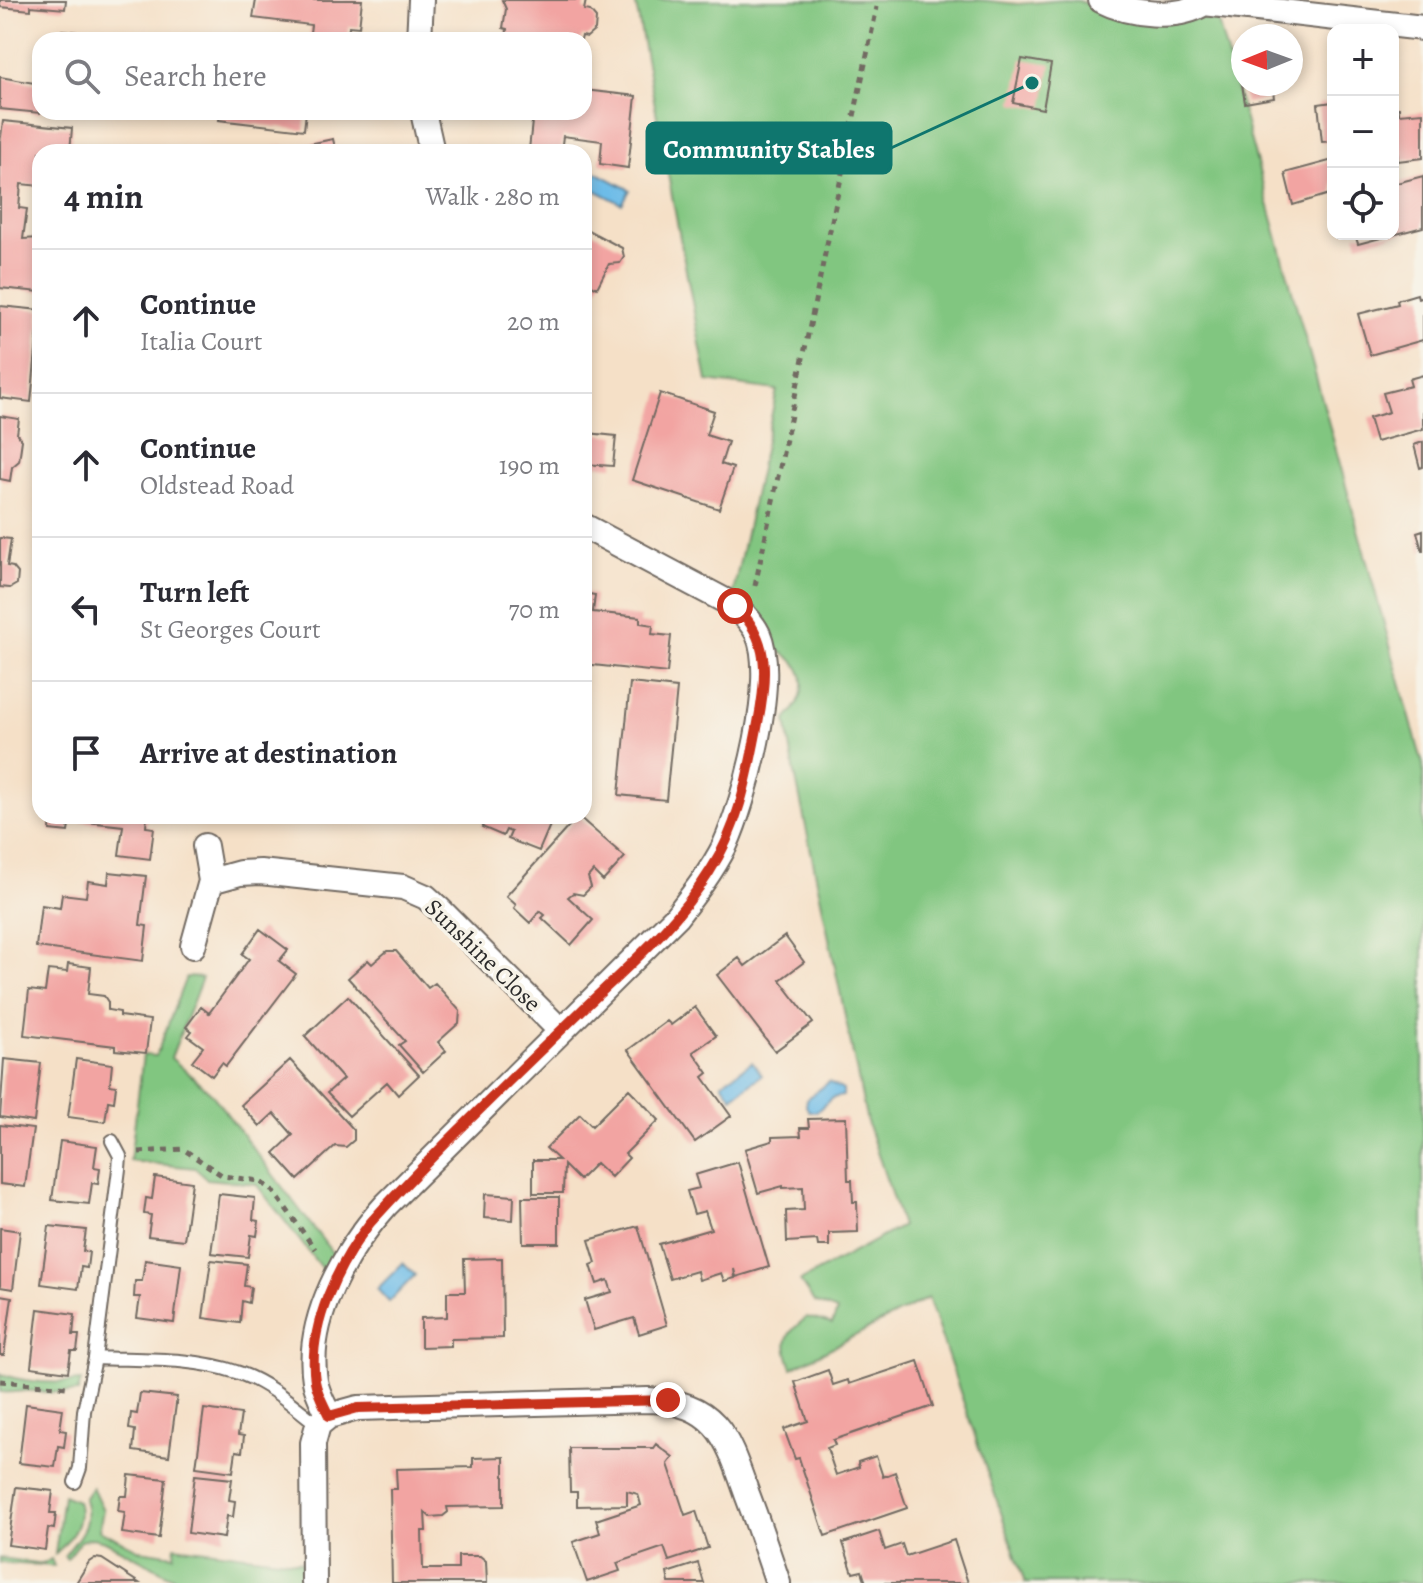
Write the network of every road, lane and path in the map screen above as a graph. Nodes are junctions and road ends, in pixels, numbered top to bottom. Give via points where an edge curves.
1 (421, 0) edge
2 (1101, 0) edge
3 (1211, 2) edge
4 (877, 7) dead end
5 (1423, 28) edge
6 (419, 32) edge
7 (425, 120) edge
8 (430, 144) edge
9 (592, 530) edge
10 (748, 618) junction
11 (205, 846) dead end
12 (211, 881) junction
13 (193, 946) dead end
14 (561, 1031) junction
15 (112, 1141) dead end
16 (135, 1152) dead end
17 (315, 1249) dead end
18 (95, 1358) junction
19 (0, 1381) edge
20 (88, 1384) junction
21 (324, 1420) junction
22 (75, 1482) dead end
23 (314, 1583) edge
24 (778, 1583) edge

1 - 6 street
2 - 3 street via 1149,14
3 - 5 street
4 - 10 path
7 - 8 street
9 - 10 street via 735,606
10 - 14 street via 763,653 765,687 745,785 725,845 660,935
11 - 12 street
12 - 13 street
12 - 14 street, Sunshine Close via 260,872 416,891
14 - 21 street via 386,1205 352,1246 332,1286 317,1340 315,1380
15 - 18 lane via 120,1156 119,1169
16 - 17 path via 183,1149 223,1176 265,1183
18 - 20 lane
18 - 21 lane via 237,1372
19 - 20 path via 58,1388
20 - 22 lane
21 - 23 street via 313,1443
21 - 24 street via 358,1408 683,1403 711,1419 730,1445

